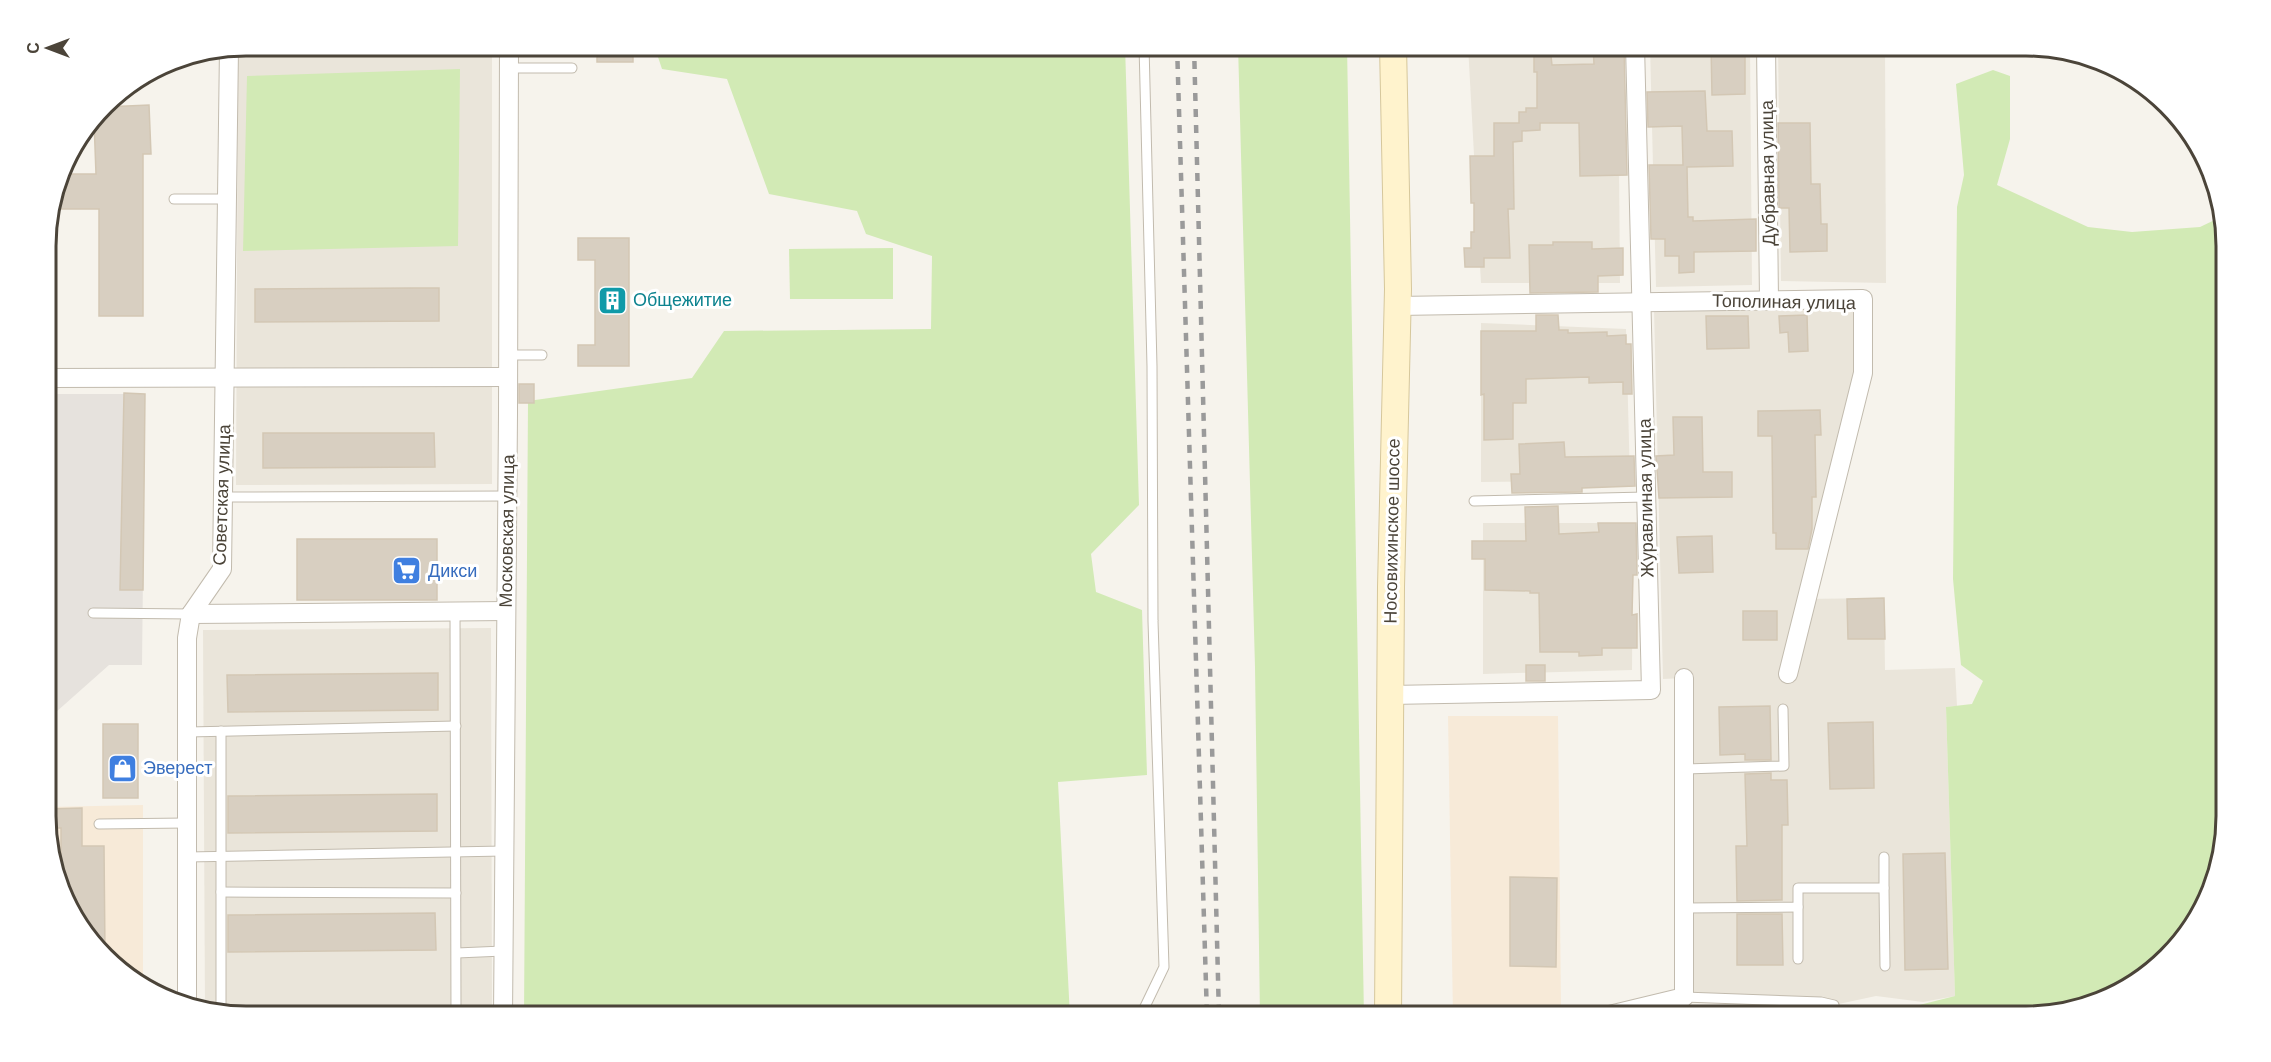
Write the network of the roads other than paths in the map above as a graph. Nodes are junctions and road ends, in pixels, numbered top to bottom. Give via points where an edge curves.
1 (509, 56) edge
2 (1144, 56) edge
3 (1394, 56) edge
4 (1635, 56) edge
5 (1766, 56) edge
6 (229, 57) edge
7 (509, 68) junction
8 (572, 68) dead end
9 (174, 199) dead end
10 (227, 199) junction
11 (1769, 300) junction
12 (1642, 302) junction
13 (1397, 306) junction
14 (508, 355) junction
15 (542, 355) dead end
16 (508, 377) junction
17 (56, 378) edge
18 (225, 378) junction
19 (507, 496) junction
20 (223, 497) junction
21 (1646, 497) junction
22 (1474, 501) dead end
23 (455, 611) junction
24 (506, 611) junction
25 (93, 613) dead end
26 (191, 614) junction
27 (1788, 674) dead end
28 (1684, 678) dead end
29 (1390, 695) junction
30 (1782, 709) dead end
31 (456, 726) junction
32 (222, 731) junction
33 (188, 732) junction
34 (1685, 769) junction
35 (187, 823) junction
36 (99, 824) dead end
37 (504, 851) junction
38 (456, 853) junction
39 (187, 857) junction
40 (221, 857) junction
41 (1884, 857) dead end
42 (1884, 888) junction
43 (222, 891) junction
44 (456, 893) junction
45 (1798, 907) junction
46 (1686, 908) junction
47 (503, 951) junction
48 (457, 953) junction
49 (1798, 959) dead end
50 (1886, 966) dead end
51 (187, 997) edge
52 (1684, 997) junction
53 (221, 1005) edge
54 (456, 1006) edge
55 (503, 1006) edge
56 (1145, 1006) edge
57 (1388, 1006) edge
58 (1647, 1006) edge
59 (1834, 1006) edge

1 - 7 street, Московская улица
2 - 56 lane via 1153,621 1164,968
3 - 13 main road, Носовихинское шоссе
4 - 12 street, Журавлиная улица
5 - 11 street, Дубравная улица
6 - 10 street, Советская улица
7 - 8 lane
7 - 14 street, Московская улица
9 - 10 lane
10 - 18 street, Советская улица
11 - 12 street, Тополиная улица
11 - 27 street, Тополиная улица via 1863,299 1863,373
12 - 13 street, Тополиная улица
12 - 21 street, Журавлиная улица
13 - 29 main road, Носовихинское шоссе
14 - 15 lane
14 - 16 street, Московская улица
16 - 18 street
16 - 19 street, Московская улица
17 - 18 street
18 - 20 street, Советская улица
19 - 20 lane
19 - 24 street, Московская улица
20 - 26 street, Советская улица via 222,569
21 - 22 lane
21 - 29 street, Журавлиная улица via 1651,690
23 - 24 street
23 - 26 street
23 - 31 lane
24 - 37 street, Московская улица
25 - 26 lane
26 - 33 street, Советская улица via 187,638
28 - 34 street
29 - 57 main road, Носовихинское шоссе
30 - 34 lane via 1784,766
31 - 32 lane
31 - 38 lane
32 - 33 lane
32 - 40 lane
33 - 35 street, Советская улица
34 - 46 street
35 - 36 lane
35 - 39 street, Советская улица
37 - 38 lane
37 - 47 street, Московская улица
38 - 40 lane
38 - 44 lane
39 - 40 lane
39 - 51 street, Советская улица
40 - 43 lane
41 - 42 lane
42 - 45 lane via 1798,888
42 - 50 lane
43 - 44 lane
43 - 53 lane
44 - 48 lane
45 - 46 lane
45 - 49 lane
46 - 52 street
47 - 48 lane
47 - 55 street, Московская улица
48 - 54 lane
52 - 58 street
52 - 59 lane via 1821,1002

